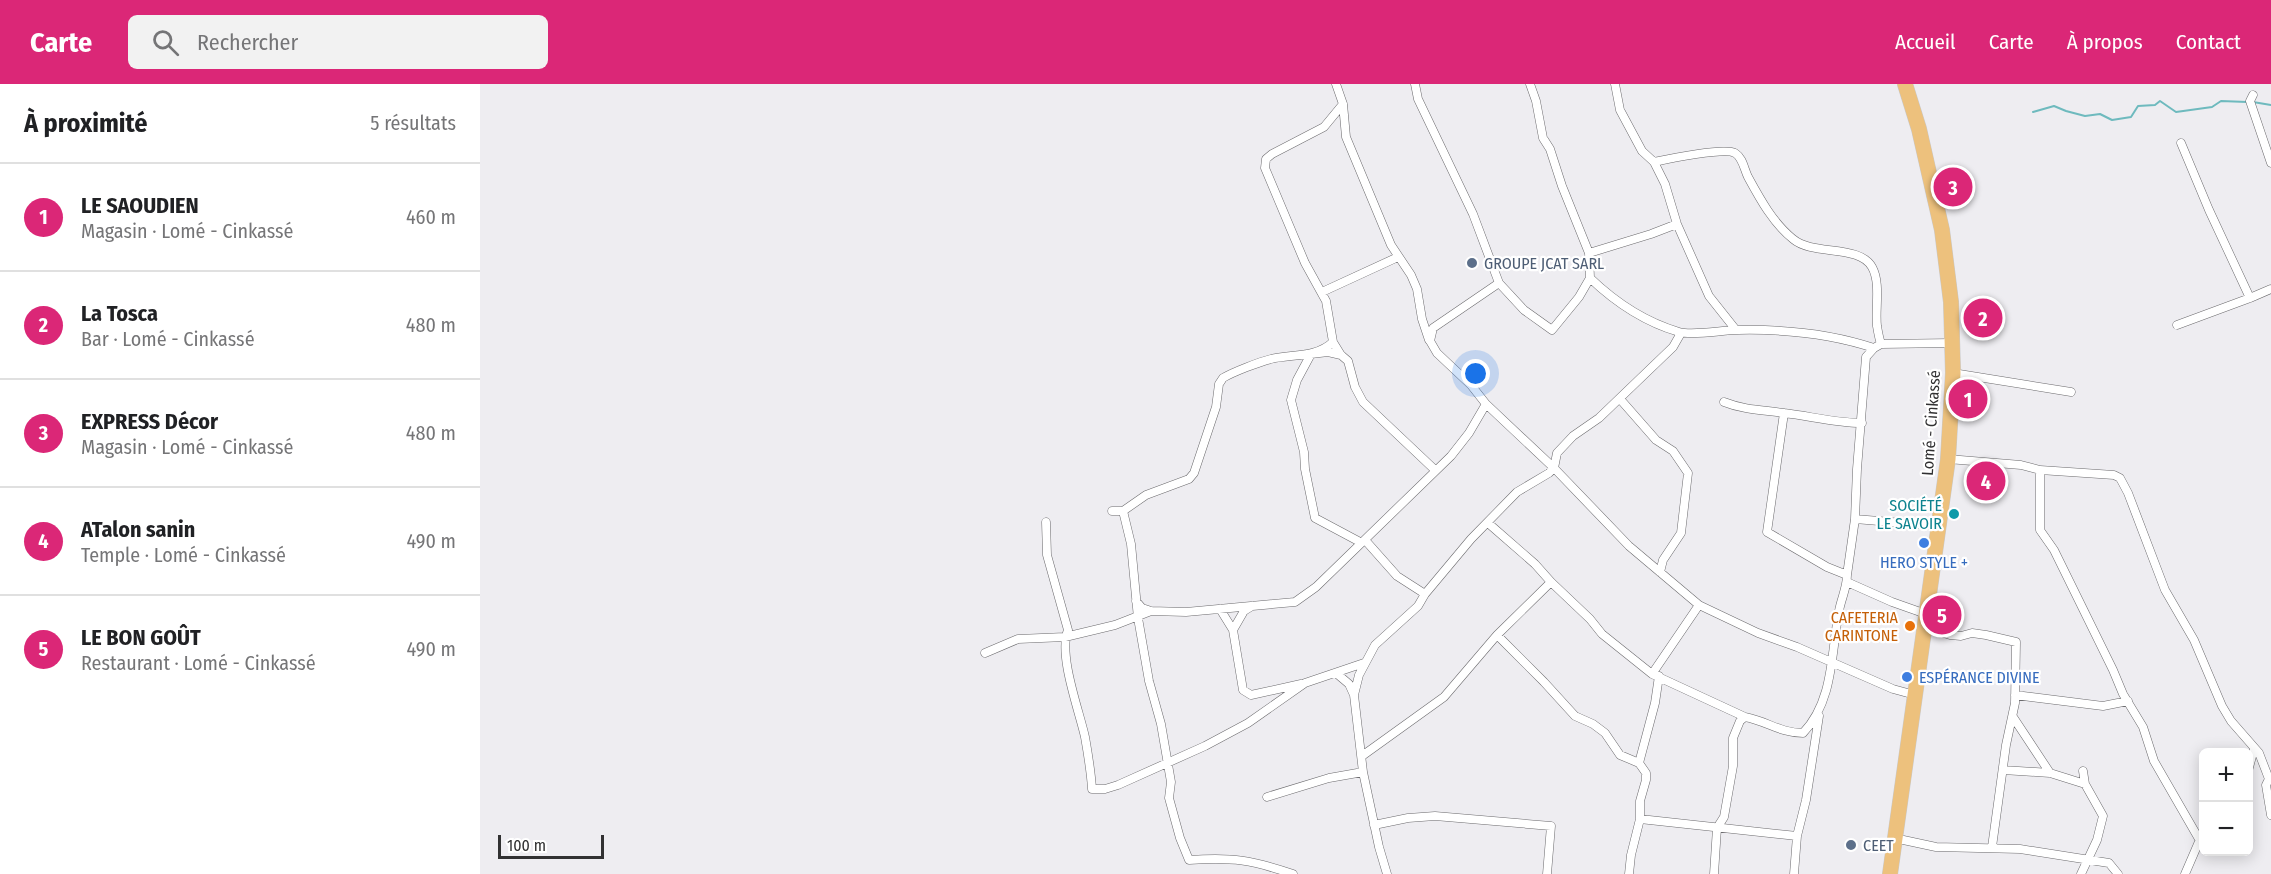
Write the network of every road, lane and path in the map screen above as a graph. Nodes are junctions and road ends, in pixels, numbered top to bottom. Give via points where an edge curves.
1 (1336, 84) edge
2 (1415, 84) edge
3 (1530, 84) edge
4 (1615, 84) edge
5 (1905, 84) edge
6 (2253, 95) dead end
7 (1343, 104) junction
8 (2181, 143) dead end
9 (1654, 162) junction
10 (2271, 163) edge
11 (1677, 224) junction
12 (1589, 253) junction
13 (1398, 257) junction
14 (1590, 278) junction
15 (1499, 283) junction
16 (2271, 289) edge
17 (1322, 292) junction
18 (2250, 298) junction
19 (2177, 325) dead end
20 (1736, 330) junction
21 (1681, 333) junction
22 (1430, 341) junction
23 (1333, 342) junction
24 (1952, 343) junction
25 (1877, 346) junction
26 (1311, 354) junction
27 (1341, 355) junction
28 (1953, 373) junction
29 (2071, 392) dead end
30 (1620, 399) junction
31 (1725, 402) dead end
32 (1486, 404) junction
33 (1784, 412) junction
34 (1862, 423) junction
35 (1948, 459) junction
36 (1554, 468) junction
37 (1435, 470) junction
38 (2040, 470) junction
39 (1112, 511) dead end
40 (1123, 511) junction
41 (1855, 519) junction
42 (1046, 522) dead end
43 (1488, 523) junction
44 (1939, 526) junction
45 (1362, 541) junction
46 (1660, 572) junction
47 (1847, 578) junction
48 (1551, 582) junction
49 (1425, 594) junction
50 (1135, 599) junction
51 (1254, 605) junction
52 (1699, 605) junction
53 (1220, 609) junction
54 (1151, 611) junction
55 (1138, 618) junction
56 (1925, 621) junction
57 (1233, 630) junction
58 (1497, 635) junction
59 (1065, 637) junction
60 (984, 652) dead end
61 (1364, 663) junction
62 (1832, 664) junction
63 (1336, 673) junction
64 (1655, 675) junction
65 (1305, 683) junction
66 (1354, 695) junction
67 (1915, 695) junction
68 (2015, 695) junction
69 (2128, 701) junction
70 (1819, 713) junction
71 (1746, 717) junction
72 (2013, 717) junction
73 (2254, 749) junction
74 (2253, 753) edge
75 (1362, 756) junction
76 (1167, 763) junction
77 (1639, 763) junction
78 (2003, 770) junction
79 (2083, 771) dead end
80 (1363, 772) junction
81 (2050, 773) junction
82 (2085, 784) junction
83 (1267, 797) dead end
84 (2271, 815) edge
85 (1640, 819) junction
86 (1374, 825) junction
87 (1717, 828) junction
88 (1797, 836) junction
89 (1894, 838) junction
90 (2199, 839) joint
91 (1992, 847) junction
92 (2086, 860) junction
93 (1293, 874) edge
94 (1388, 874) edge
95 (1547, 874) edge
96 (1629, 874) edge
97 (1714, 874) edge
98 (1794, 874) edge
99 (1890, 874) edge
100 (2081, 874) edge
101 (2118, 874) edge
102 (2185, 874) edge

1 - 7 street
2 - 15 street via 1418,99 1473,214
3 - 12 street via 1543,138
4 - 9 street via 1620,110 1642,151
5 - 24 highway, Lomé - Cinkassé via 1936,200 1949,288
6 - 10 street via 2250,101
7 - 13 street via 1346,137
7 - 17 street via 1324,128 1266,159 1265,168 1305,263
8 - 18 street
9 - 11 street
9 - 25 street via 1729,151 1741,160 1763,203 1794,241 1856,255 1872,266
11 - 12 street
11 - 20 street via 1709,296
12 - 14 street
13 - 17 street
13 - 22 street via 1418,289
14 - 15 street via 1552,330 1524,310
14 - 21 street via 1632,313
15 - 22 street via 1433,328
16 - 18 street
17 - 23 street
18 - 19 street
20 - 21 street
20 - 25 street via 1799,331
21 - 30 street via 1673,347
22 - 32 street
23 - 26 street
23 - 27 street
24 - 25 street
24 - 28 highway, Lomé - Cinkassé
25 - 34 street via 1866,357
26 - 27 street
26 - 40 street via 1270,360 1223,378 1194,473 1189,479 1146,495
26 - 45 street via 1291,400 1315,518
27 - 37 street via 1348,361 1363,402
28 - 29 street
28 - 35 highway, Lomé - Cinkassé
30 - 36 street via 1573,436 1557,453
30 - 46 street via 1656,440 1673,450 1688,473 1681,533
31 - 33 street via 1742,409
32 - 36 street
32 - 37 street via 1469,433
33 - 34 street
33 - 47 street via 1767,532
34 - 41 street
35 - 38 street
35 - 44 highway, Lomé - Cinkassé
36 - 43 street via 1517,492
36 - 46 street via 1629,546
37 - 45 street
38 - 69 street via 2040,530
38 - 73 street via 2120,478 2165,590 2194,640 2222,706
39 - 40 street
40 - 50 street via 1131,544
41 - 44 street
41 - 47 street
42 - 59 street via 1047,555 1068,630
43 - 48 street
43 - 49 street
44 - 56 highway, Lomé - Cinkassé
45 - 49 street via 1397,576
45 - 51 street via 1316,587 1295,602
46 - 52 street
47 - 56 street
47 - 62 street
48 - 58 street
48 - 64 street via 1602,634
49 - 61 street
50 - 54 street
50 - 55 street
51 - 53 street
51 - 57 street via 1244,612
52 - 62 street
52 - 64 street
53 - 54 street
53 - 57 street
54 - 55 street
55 - 59 street
55 - 76 street
56 - 67 highway, Lomé - Cinkassé
56 - 68 street via 1950,635 1986,634 2016,642
57 - 65 street via 1243,690 1251,695
58 - 75 street via 1444,698
58 - 77 street via 1575,716 1605,733 1620,755
59 - 60 street via 1018,639
59 - 76 street via 1092,789 1118,785
61 - 63 street
61 - 66 street
62 - 67 street
62 - 70 street
63 - 65 street
63 - 66 street via 1349,684
64 - 71 street
64 - 77 street via 1655,703
65 - 76 street via 1248,723
66 - 75 street
67 - 89 highway, Lomé - Cinkassé
68 - 69 street via 2103,706
68 - 72 street
69 - 90 street via 2143,727 2154,761
70 - 71 street via 1803,733 1783,731
70 - 88 street
71 - 87 street via 1733,738 1731,783 1724,817
72 - 78 street
72 - 81 street
73 - 74 street
73 - 84 street via 2269,779 2266,785
75 - 80 street
76 - 93 street via 1169,798 1189,860 1238,858
77 - 85 street via 1646,773
78 - 81 street
78 - 91 street
79 - 82 street
80 - 83 street
80 - 86 street
81 - 82 street
82 - 92 street via 2103,816 2097,840
85 - 87 street
85 - 96 street
86 - 94 street
86 - 95 street via 1435,816 1551,826
87 - 88 street
87 - 97 street
88 - 98 street
89 - 91 street via 1936,847
89 - 99 highway, Lomé - Cinkassé
90 - 102 street
91 - 92 street
92 - 100 street
92 - 101 street via 2109,863

